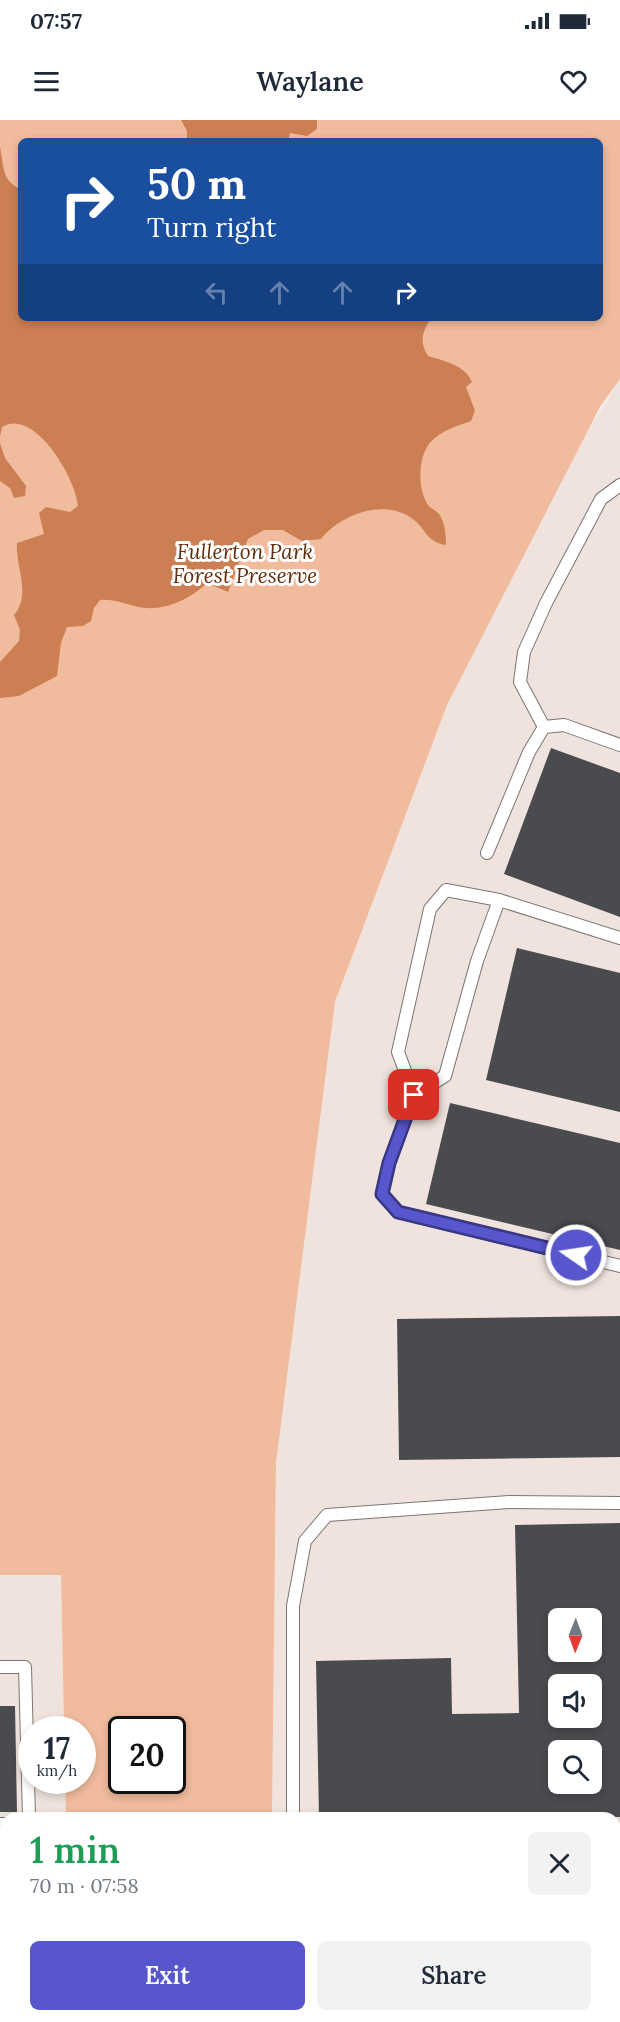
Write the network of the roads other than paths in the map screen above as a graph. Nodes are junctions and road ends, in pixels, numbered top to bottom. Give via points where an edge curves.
1 (620, 485) edge
2 (544, 727) junction
3 (620, 745) edge
4 (487, 853) dead end
5 (499, 900) junction
6 (620, 938) edge
7 (414, 1095) junction
8 (620, 1266) edge
9 (620, 1503) edge
10 (0, 1667) edge
11 (28, 1812) edge
12 (293, 1812) edge

1 - 2 lane via 601,499 524,652 520,682
2 - 3 lane via 564,725
2 - 4 lane via 529,752
5 - 6 lane
5 - 7 lane via 477,961 445,1076
5 - 7 lane via 446,890 430,909 398,1052
7 - 8 lane via 382,1194 398,1212
9 - 12 lane via 509,1502 327,1515 305,1541 293,1606
10 - 11 lane via 25,1668

